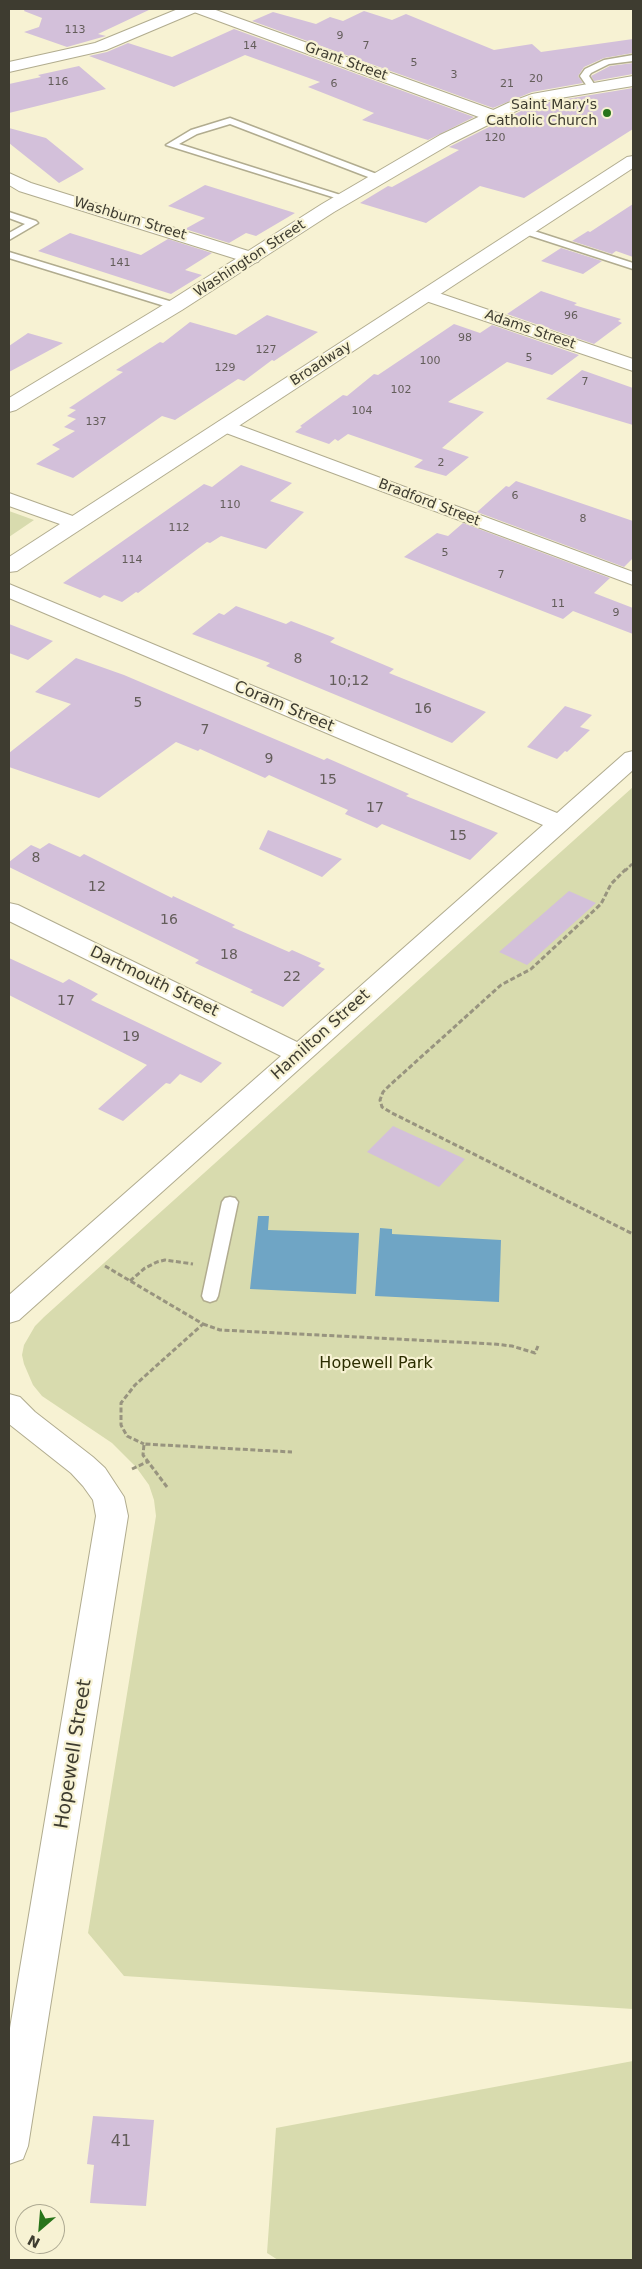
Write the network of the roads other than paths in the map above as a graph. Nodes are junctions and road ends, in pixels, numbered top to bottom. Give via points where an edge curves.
1 (191, 9) edge
2 (199, 9) edge
3 (633, 58) edge
4 (9, 67) edge
5 (633, 81) edge
6 (592, 87) junction
7 (493, 116) junction
8 (632, 163) edge
9 (9, 178) edge
10 (379, 178) junction
11 (345, 198) junction
12 (9, 215) edge
13 (525, 232) junction
14 (9, 237) edge
15 (9, 255) edge
16 (252, 258) junction
17 (633, 266) edge
18 (427, 295) junction
19 (176, 306) junction
20 (633, 365) edge
21 (9, 406) edge
22 (225, 426) junction
23 (9, 499) edge
24 (74, 523) junction
25 (9, 566) edge
26 (633, 579) edge
27 (9, 590) edge
28 (633, 758) edge
29 (560, 823) junction
30 (9, 911) edge
31 (300, 1054) junction
32 (230, 1202) dead end
33 (210, 1296) dead end
34 (9, 1312) edge
35 (9, 1405) edge
36 (12, 2107) edge
37 (9, 2146) edge

1 - 4 street via 100,47
2 - 7 street, Grant Street
3 - 6 lane via 607,62 588,71 584,76
5 - 6 street, Washington Street
6 - 7 street, Washington Street via 538,97
7 - 10 street, Washington Street
8 - 13 street, Broadway
9 - 16 street, Washburn Street via 25,187
10 - 11 street, Washington Street
10 - 11 lane via 230,121 194,132 171,144
11 - 16 street, Washington Street
12 - 14 lane via 33,223
13 - 17 lane
13 - 18 street, Broadway
15 - 19 lane
16 - 19 street, Washington Street
18 - 20 street, Adams Street
18 - 22 street, Broadway
19 - 21 street, Washington Street
22 - 24 street, Broadway
22 - 26 street, Bradford Street
23 - 24 street
24 - 25 street, Broadway
27 - 29 street, Coram Street
28 - 29 street, Hamilton Street
29 - 31 street, Hamilton Street
30 - 31 street, Dartmouth Street
31 - 34 street, Hamilton Street
32 - 33 lane
35 - 36 street, Hopewell Street via 94,1476 108,1497 112,1516
36 - 37 street, Hopewell Street

